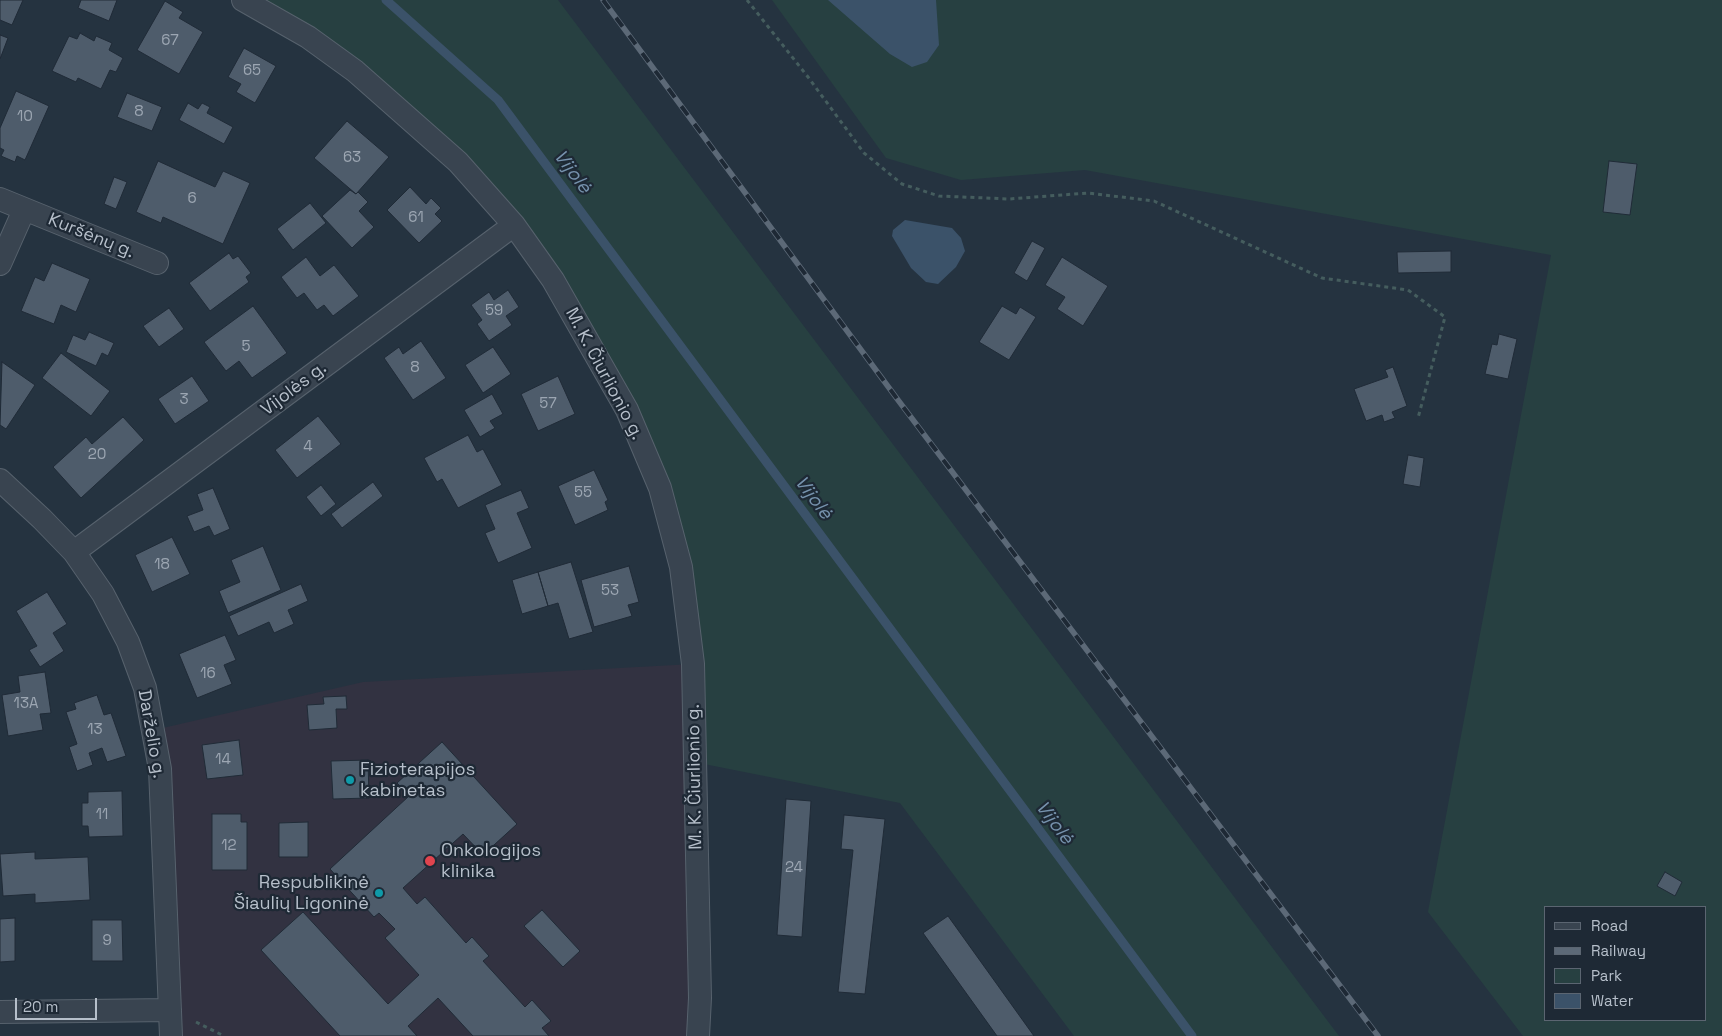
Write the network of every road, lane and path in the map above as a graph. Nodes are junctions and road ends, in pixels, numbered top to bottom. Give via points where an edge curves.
1 (243, 0) edge
2 (747, 0) edge
3 (0, 199) edge
4 (24, 210) junction
5 (514, 225) junction
6 (157, 263) dead end
7 (0, 264) edge
8 (1418, 418) dead end
9 (0, 480) edge
10 (74, 552) junction
11 (170, 1010) junction
12 (0, 1012) edge
13 (172, 1036) edge
14 (698, 1036) edge

1 - 5 street, M. K. Čiurlionio g. via 308,37 362,77 458,162
2 - 8 path via 864,153 902,184 939,196 1009,199 1088,193 1154,201 1322,278 1408,290 1445,317
3 - 4 street, Kuršėnų g.
4 - 6 street, Kuršėnų g.
4 - 7 street, Kuršėnų g.
5 - 10 street, Vijolės g.
5 - 14 street, M. K. Čiurlionio g. via 553,280 626,410 660,488 681,567 694,664
9 - 10 street, Darželio g.
10 - 11 street, Darželio g. via 103,594 128,642 145,688 160,769
11 - 12 street
11 - 13 street, Darželio g.

